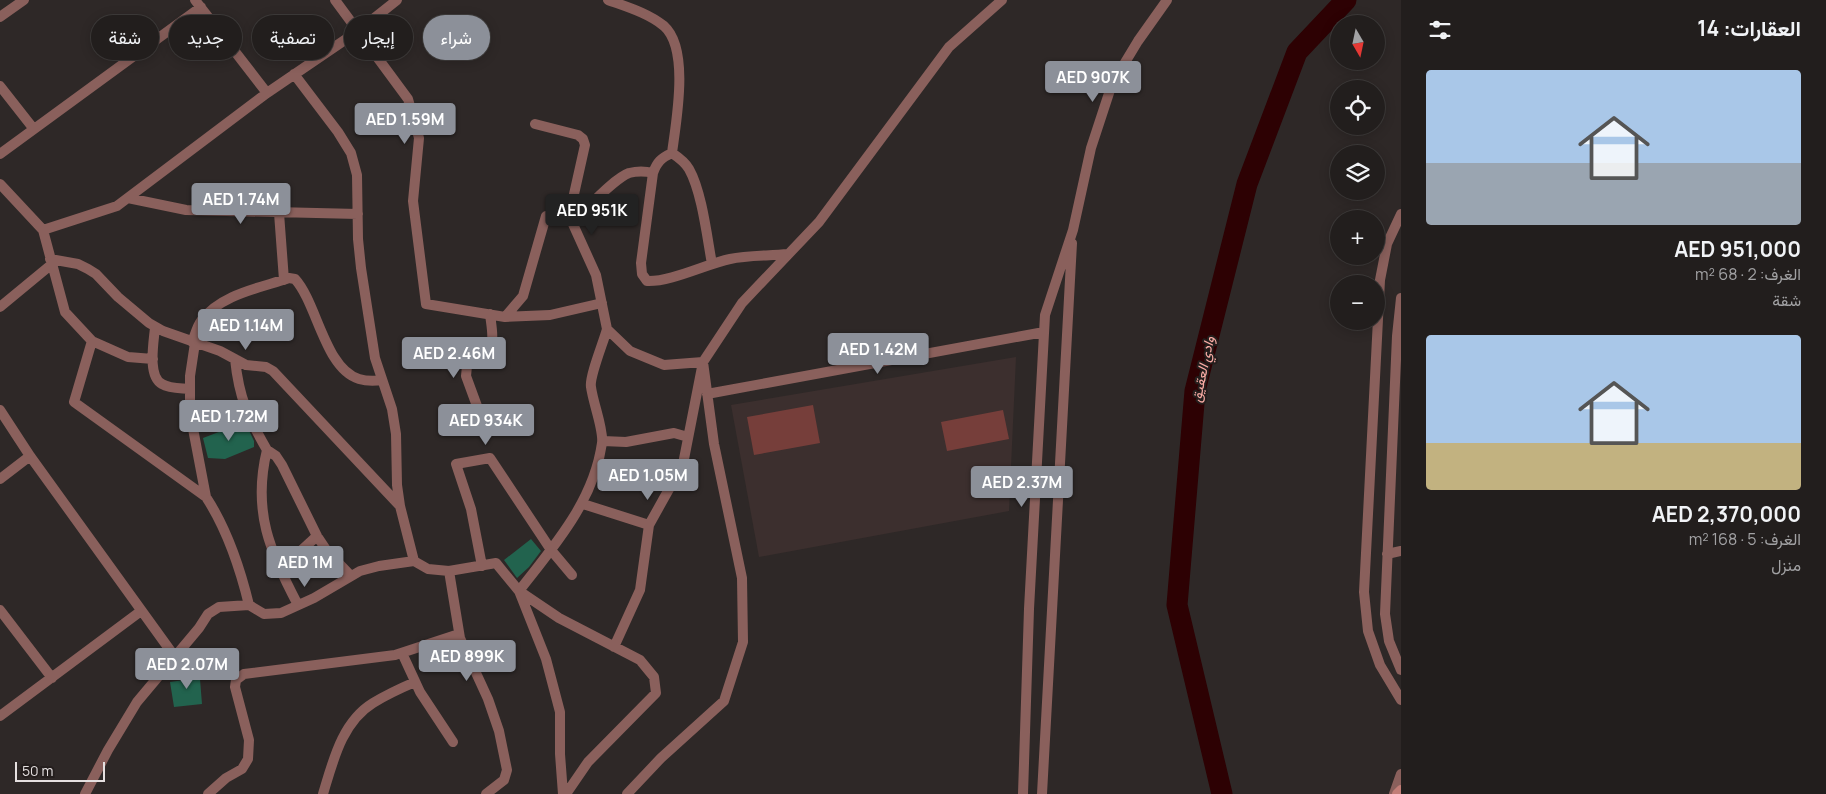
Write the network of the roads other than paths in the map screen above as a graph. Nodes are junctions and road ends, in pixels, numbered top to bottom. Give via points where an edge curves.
1 (24, 0) edge
2 (335, 0) edge
3 (397, 0) edge
4 (608, 0) edge
5 (1002, 0) edge
6 (1167, 0) edge
7 (198, 3) edge
8 (346, 15) edge
9 (378, 15) edge
10 (0, 18) edge
11 (344, 40) edge
12 (379, 60) edge
13 (294, 74) junction
14 (0, 86) edge
15 (267, 93) junction
16 (535, 124) dead end
17 (33, 128) junction
18 (672, 153) junction
19 (0, 154) edge
20 (653, 172) junction
21 (0, 184) edge
22 (128, 198) junction
23 (279, 213) junction
24 (358, 214) junction
25 (1401, 214) edge
26 (570, 222) junction
27 (43, 230) junction
28 (1073, 230) junction
29 (788, 254) junction
30 (51, 262) junction
31 (712, 264) junction
32 (284, 280) junction
33 (1401, 298) edge
34 (602, 303) junction
35 (0, 307) edge
36 (490, 314) junction
37 (505, 316) junction
38 (155, 327) junction
39 (607, 329) junction
40 (1044, 332) junction
41 (92, 341) junction
42 (193, 342) junction
43 (153, 359) junction
44 (235, 359) junction
45 (703, 362) junction
46 (382, 380) junction
47 (190, 389) junction
48 (707, 394) junction
49 (0, 410) edge
50 (504, 429) dead end
51 (688, 437) junction
52 (603, 441) junction
53 (267, 450) junction
54 (30, 456) junction
55 (0, 479) edge
56 (206, 497) junction
57 (582, 504) junction
58 (400, 506) junction
59 (649, 525) junction
60 (317, 536) junction
61 (551, 550) junction
62 (1401, 551) edge
63 (1388, 554) junction
64 (414, 561) junction
65 (482, 566) junction
66 (280, 570) junction
67 (448, 571) junction
68 (572, 575) dead end
69 (351, 576) junction
70 (519, 591) junction
71 (249, 605) junction
72 (298, 605) junction
73 (0, 610) edge
74 (141, 611) junction
75 (459, 634) junction
76 (614, 647) junction
77 (402, 654) junction
78 (174, 657) junction
79 (1401, 670) edge
80 (52, 678) junction
81 (415, 682) junction
82 (1401, 700) edge
83 (0, 716) edge
84 (453, 742) dead end
85 (1401, 774) edge
86 (1401, 790) edge
87 (85, 794) edge
88 (208, 794) edge
89 (324, 794) edge
90 (486, 794) edge
91 (564, 794) edge
92 (627, 794) edge
93 (1023, 794) edge
94 (1042, 794) edge
95 (1395, 794) edge

1 - 10 street
2 - 8 street
3 - 9 street
4 - 18 street via 638,11 664,27 673,38 680,90
5 - 29 street via 949,47 819,222
6 - 28 street via 1112,84 1091,148
7 - 15 street
7 - 17 street
11 - 13 street
12 - 36 street via 408,99 419,138 413,201 426,304
13 - 15 street
13 - 24 street via 350,153 357,175
14 - 17 street
15 - 22 street
16 - 26 street via 583,139
17 - 19 street
18 - 20 street via 656,163
18 - 31 street via 688,168 696,186
20 - 26 street via 628,173
20 - 31 street via 642,274 647,281 654,281
21 - 27 street
22 - 23 street via 186,210
22 - 27 street via 117,206
23 - 24 street
23 - 32 street
24 - 46 street via 361,268
25 - 82 street via 1387,244 1380,280 1364,592 1368,631 1380,665
26 - 34 street via 596,275
26 - 37 street via 546,216 523,296
27 - 30 street
28 - 40 street via 1045,315
28 - 94 street
29 - 31 street via 732,258
29 - 45 street via 742,302
30 - 35 street
30 - 38 street via 78,264 96,274 118,298
30 - 41 street via 65,312
32 - 42 street via 236,295 218,306 201,320
32 - 46 street via 295,279 301,286 341,366 358,379
33 - 63 street
34 - 37 street via 550,315
34 - 39 street
36 - 37 street
36 - 50 street via 490,348 467,366 466,376 477,406
38 - 42 street
38 - 43 street
39 - 45 street via 630,351 664,365
39 - 52 street via 590,385
40 - 48 street
40 - 93 street
41 - 43 street via 128,357
41 - 56 street via 74,402
42 - 44 street
42 - 47 street
43 - 47 street via 156,380 168,387
44 - 53 street via 242,401
44 - 58 street via 273,371
45 - 48 street
45 - 51 street
46 - 58 street via 396,434
47 - 56 street via 190,413
48 - 92 street via 742,578 743,642 724,701
49 - 54 street
51 - 52 street via 674,433 626,442
51 - 59 street via 683,464
52 - 57 street via 595,474
53 - 60 street via 282,465
53 - 66 street via 263,465 263,523
54 - 55 street
54 - 74 street
56 - 71 street via 215,510 241,573
57 - 59 street
57 - 61 street
58 - 64 street
59 - 76 street via 640,590
60 - 66 street
60 - 69 street
61 - 65 street via 490,458 456,464 471,509
61 - 68 street
61 - 70 street
62 - 63 street
63 - 79 street via 1385,614 1389,642
64 - 67 street via 428,569
64 - 69 street via 379,566
65 - 67 street
65 - 70 street via 496,563
66 - 72 street
67 - 75 street
69 - 72 street
70 - 76 street via 559,618
70 - 91 street via 546,659 560,712
71 - 72 street via 264,614
71 - 78 street via 219,607 208,614
73 - 80 street
74 - 78 street
74 - 80 street
75 - 77 street
75 - 90 street via 488,699 507,770 500,785
76 - 91 street via 640,660 654,677 656,693 588,762
77 - 81 street
77 - 88 street via 240,676 235,687 250,740 248,759 242,769
78 - 87 street via 137,702
80 - 83 street
81 - 84 street
81 - 89 street via 372,704 359,715 336,751
85 - 95 street
86 - 95 main road

